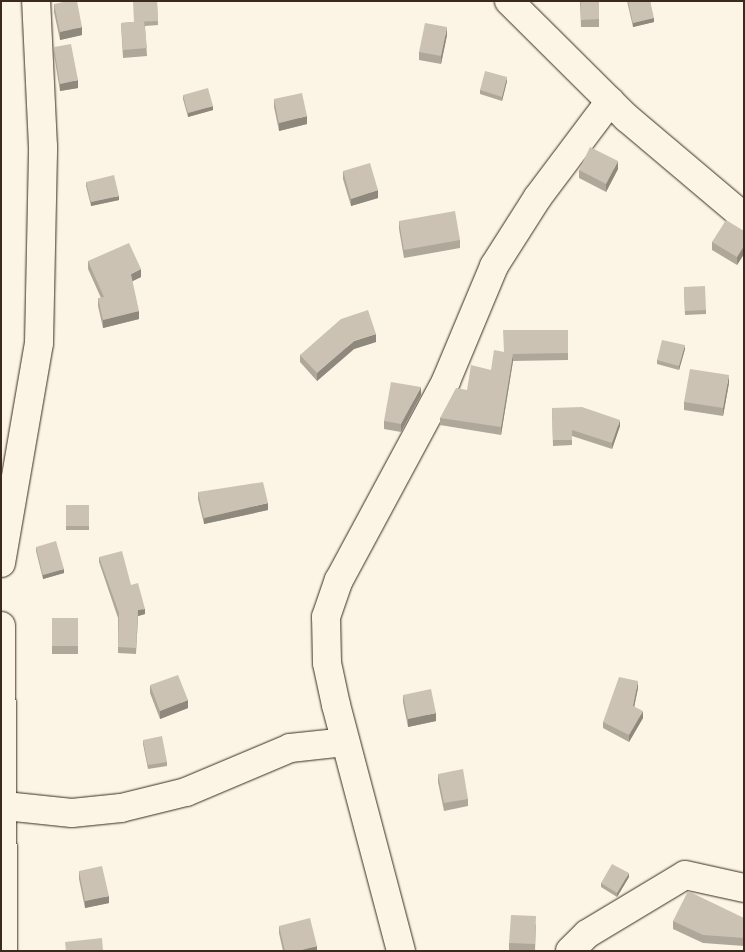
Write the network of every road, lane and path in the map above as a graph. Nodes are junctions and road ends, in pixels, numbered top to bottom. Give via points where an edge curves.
1 (36, 1) edge
2 (509, 1) edge
3 (610, 101) junction
4 (744, 217) edge
5 (1, 563) edge
6 (1, 626) edge
7 (345, 742) junction
8 (5, 806) junction
9 (744, 888) edge
10 (3, 951) edge
11 (401, 951) edge
12 (570, 951) edge

1 - 5 street via 43,146 39,343
2 - 3 street
3 - 4 street
3 - 7 street via 538,198 494,266 446,380 339,580 326,617 327,663
6 - 8 street
7 - 8 street via 290,748 186,792 121,808 72,813
7 - 11 street
8 - 10 street
9 - 12 street via 685,875 587,934

